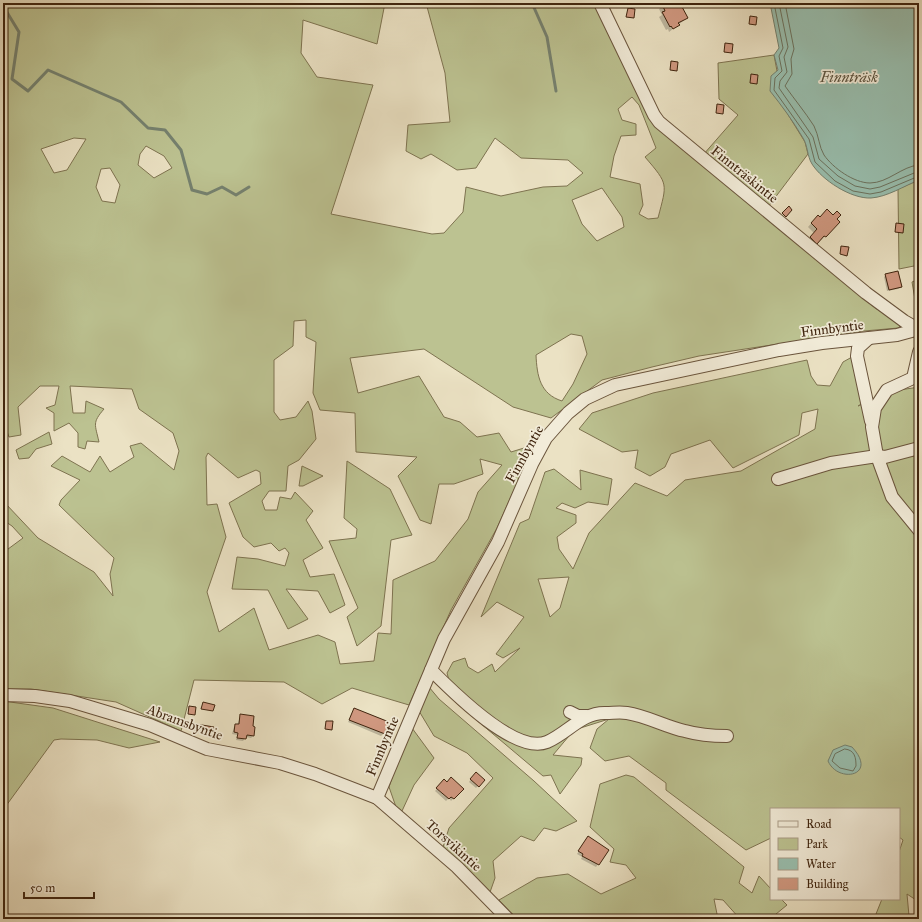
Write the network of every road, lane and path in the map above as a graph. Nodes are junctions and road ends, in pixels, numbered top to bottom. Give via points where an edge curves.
1 (600, 3) edge
2 (919, 329) edge
3 (869, 338) junction
4 (919, 352) edge
5 (872, 427) junction
6 (919, 448) edge
7 (877, 456) junction
8 (778, 478) dead end
9 (919, 530) edge
10 (431, 670) junction
11 (3, 695) edge
12 (570, 712) dead end
13 (587, 716) junction
14 (727, 736) dead end
15 (377, 798) junction
16 (508, 919) edge

1 - 2 street, Finnträskintie via 659,122 866,293
2 - 3 street, Finnbyntie via 897,335
3 - 5 street via 858,348 857,356
3 - 10 street, Finnbyntie via 814,344 687,369 615,385 585,400 546,438 498,542 444,639
4 - 5 street via 913,378 887,390 875,408
5 - 7 street
6 - 7 street via 885,457
7 - 8 street via 831,463
7 - 9 street via 892,497
10 - 13 street via 470,707 512,737 525,742 548,742
10 - 15 street, Finnbyntie
11 - 15 street, Abramsbyntie via 70,701 150,725 207,749 287,765
12 - 13 street via 578,716
13 - 14 street via 628,713 685,731
15 - 16 street, Torsvikintie via 457,866

